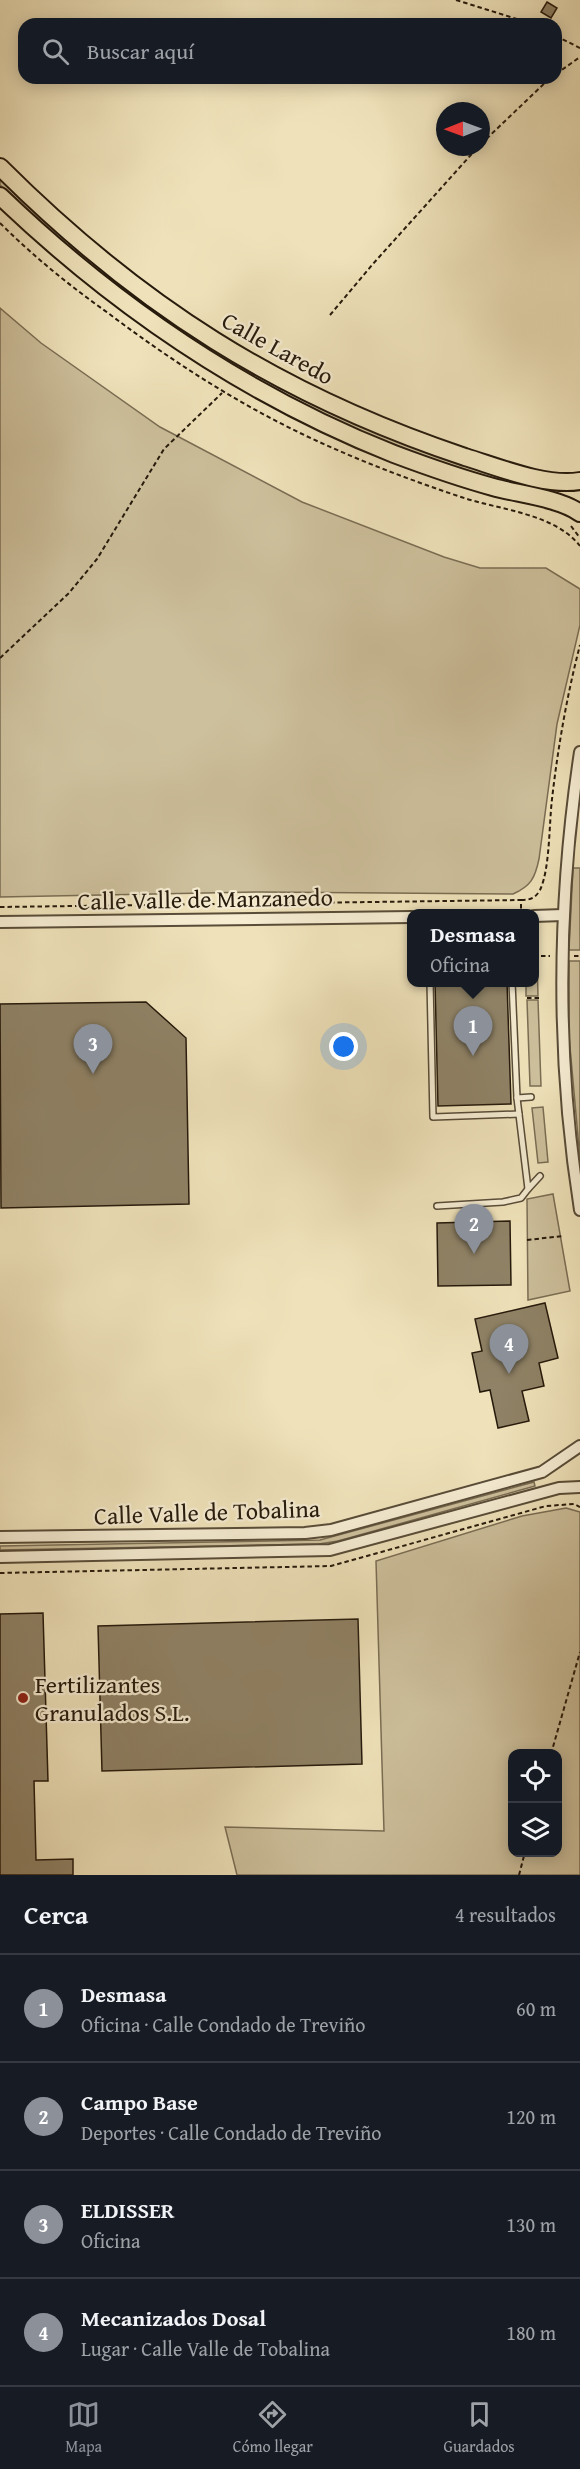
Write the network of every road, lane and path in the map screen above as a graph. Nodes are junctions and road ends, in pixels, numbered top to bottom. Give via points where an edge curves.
1 (456, 0) edge
2 (514, 18) edge
3 (562, 39) edge
4 (580, 48) edge
5 (580, 57) edge
6 (562, 70) edge
7 (544, 84) edge
8 (490, 136) edge
9 (471, 156) edge
10 (0, 166) edge
11 (0, 196) edge
12 (330, 315) dead end
13 (222, 392) dead end
14 (580, 481) edge
15 (580, 513) edge
16 (580, 645) edge
17 (0, 658) edge
18 (580, 752) edge
19 (521, 900) junction
20 (0, 907) edge
21 (521, 909) edge
22 (563, 915) junction
23 (539, 916) edge
24 (407, 917) edge
25 (0, 922) edge
26 (430, 987) edge
27 (512, 987) edge
28 (527, 998) dead end
29 (541, 998) dead end
30 (531, 1097) dead end
31 (517, 1098) junction
32 (519, 1114) junction
33 (540, 1176) dead end
34 (528, 1189) junction
35 (437, 1206) dead end
36 (580, 1210) edge
37 (563, 1236) dead end
38 (528, 1240) dead end
39 (580, 1446) edge
40 (580, 1487) edge
41 (0, 1537) edge
42 (0, 1557) edge
43 (580, 1652) edge
44 (552, 1749) edge
45 (524, 1857) edge
46 (519, 1875) edge

1 - 2 path
3 - 4 path
5 - 6 path
7 - 8 path
9 - 12 path
10 - 14 main road, Calle Laredo via 71,234 145,294 260,369 361,419 415,440 551,481
11 - 15 main road, Calle Laredo via 141,317 210,363 295,410 410,460
13 - 17 path via 164,449 97,559 69,594
16 - 19 path via 561,733 545,875 537,895
18 - 22 street
19 - 20 path
19 - 21 path
22 - 23 street
22 - 36 street via 563,1053
24 - 25 street, Calle Valle de Manzanedo
26 - 32 lane via 433,1117
27 - 31 lane
28 - 29 path
30 - 31 lane
31 - 32 lane
32 - 34 lane
33 - 34 lane
34 - 35 lane via 521,1198 503,1202
37 - 38 path
39 - 41 street, Calle Valle de Tobalina via 542,1472 331,1530
40 - 42 street, Calle Valle de Tobalina via 550,1490 330,1550
43 - 44 path
45 - 46 path

